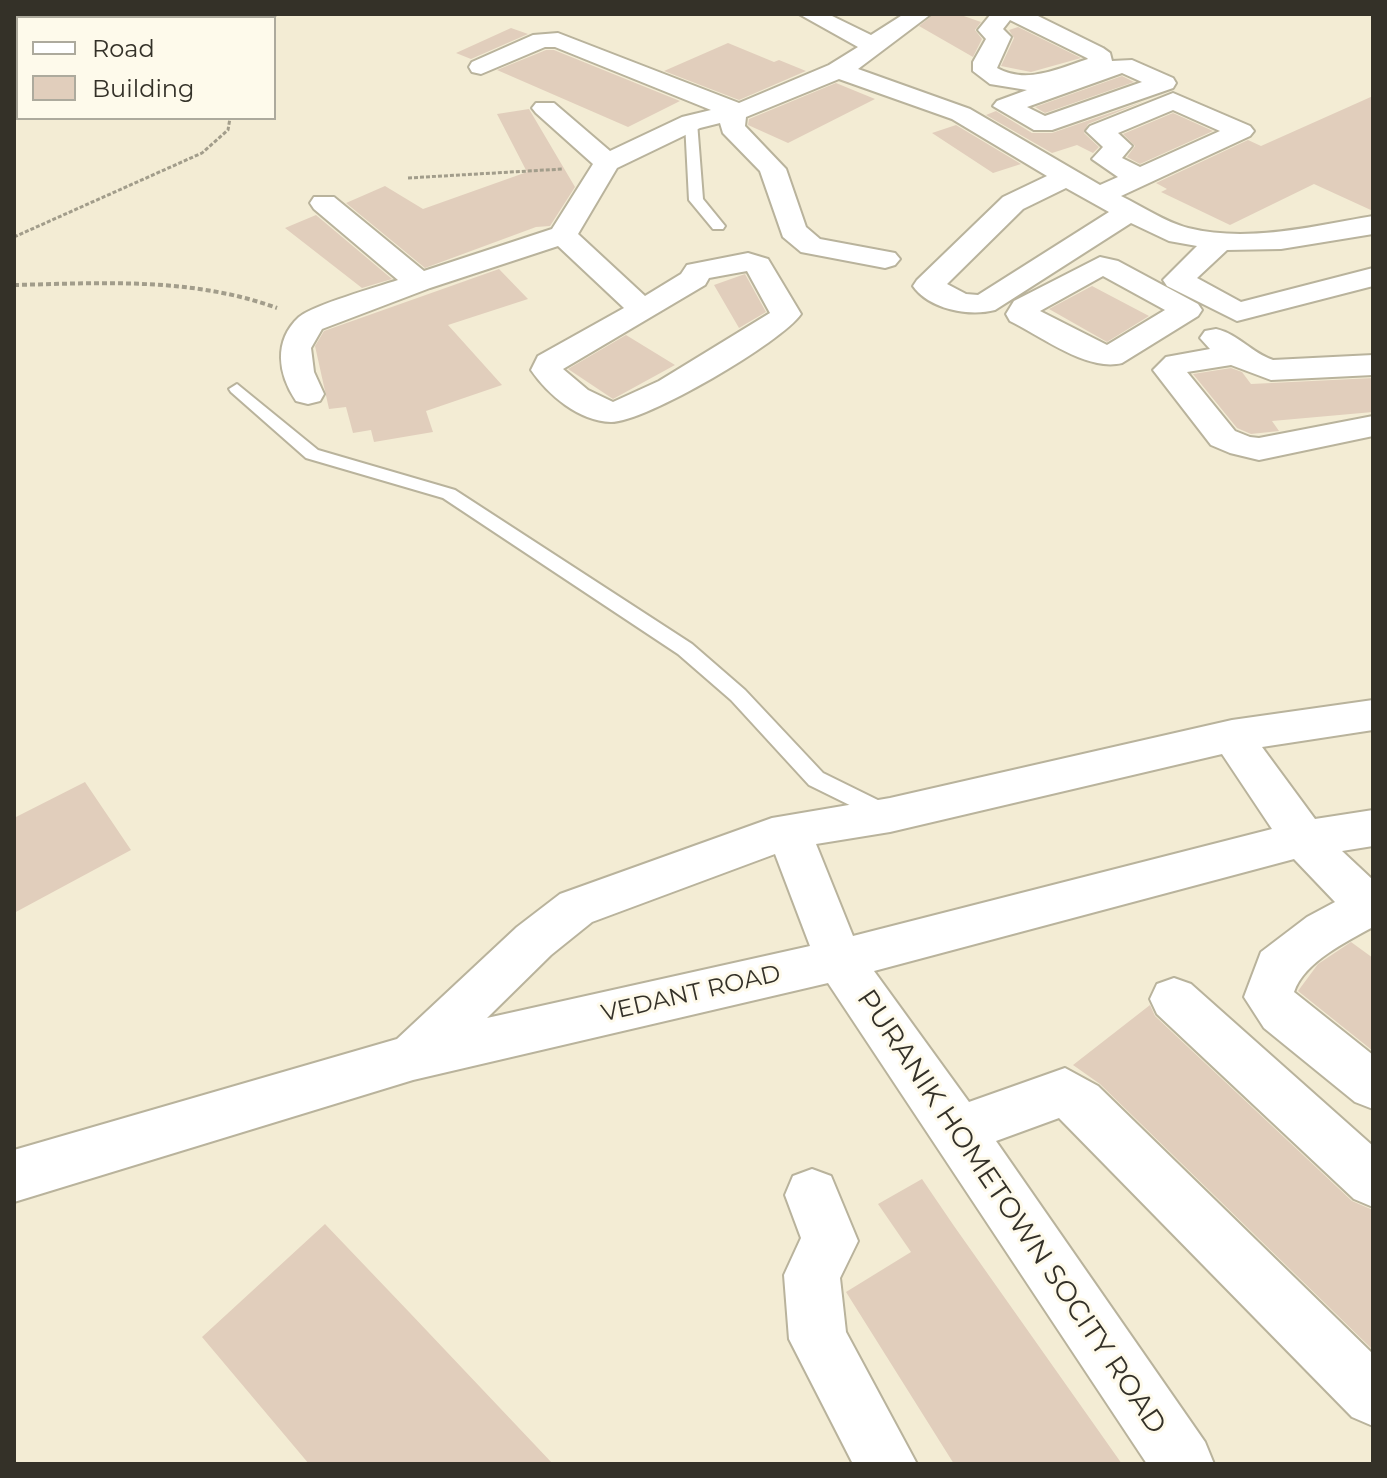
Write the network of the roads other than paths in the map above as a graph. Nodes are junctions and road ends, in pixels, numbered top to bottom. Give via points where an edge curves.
1 (810, 14) edge
2 (920, 14) edge
3 (1016, 14) edge
4 (996, 22) edge
5 (872, 45) junction
6 (971, 63) dead end
7 (481, 67) dead end
8 (838, 70) junction
9 (545, 108) dead end
10 (734, 110) junction
11 (1023, 116) junction
12 (691, 122) junction
13 (986, 128) junction
14 (605, 165) junction
15 (1067, 177) junction
16 (1139, 178) junction
17 (1099, 196) junction
18 (324, 203) dead end
19 (1130, 211) junction
20 (1373, 225) edge
21 (718, 226) dead end
22 (563, 235) junction
23 (1179, 235) junction
24 (1219, 241) junction
25 (885, 259) dead end
26 (1139, 261) junction
27 (1373, 277) edge
28 (419, 282) junction
29 (643, 310) junction
30 (1184, 314) junction
31 (1237, 354) junction
32 (1373, 365) edge
33 (237, 389) dead end
34 (308, 394) dead end
35 (1373, 426) edge
36 (1373, 715) edge
37 (1232, 736) junction
38 (890, 815) junction
39 (1373, 828) edge
40 (788, 831) junction
41 (1302, 839) junction
42 (1372, 906) edge
43 (839, 960) junction
44 (1174, 999) dead end
45 (413, 1057) junction
46 (1373, 1085) edge
47 (958, 1130) junction
48 (14, 1176) edge
49 (1373, 1181) edge
50 (812, 1195) dead end
51 (1373, 1396) edge
52 (886, 1464) edge
53 (1183, 1464) edge

1 - 5 street
2 - 5 street
3 - 4 street via 1102,58 1098,64 1025,84 1001,82 985,71 999,37
4 - 6 street via 972,50
5 - 8 street via 864,56
7 - 10 street via 541,40 558,40
8 - 10 street
8 - 13 street
9 - 14 street
10 - 12 street
10 - 25 street via 732,128 773,169 793,231 811,246
11 - 11 street via 1046,124 1164,83 1123,65 1007,105
11 - 13 street
12 - 14 street
12 - 21 lane via 696,200
13 - 15 street
14 - 22 street
15 - 17 street
15 - 19 street via 1013,203 928,286 960,303 984,304
16 - 16 street via 1239,132 1241,131 1173,101 1099,131 1119,146 1105,159
16 - 17 street
17 - 19 street
18 - 28 street
19 - 23 street
20 - 24 street via 1281,240
22 - 28 street
22 - 29 street
23 - 24 street
23 - 26 street
24 - 27 street via 1178,280 1237,312
26 - 30 street via 1187,310
26 - 30 street via 1092,268 1021,314 1111,356
28 - 34 street via 311,323 295,348
29 - 29 street via 549,363 554,380 603,411 632,408 786,314 758,265 748,262 697,271 694,279
30 - 31 street
31 - 32 street via 1271,370
31 - 35 street via 1187,361 1169,370 1223,438 1259,449
33 - 38 lane via 312,454 449,494 685,649 738,695 816,779
36 - 37 street
37 - 38 street
37 - 41 street
38 - 40 street
39 - 41 street, VEDANT ROAD
40 - 43 street, PURANIK HOMETOWN SOCITY ROAD
40 - 45 street via 576,908
41 - 42 street
41 - 43 street, VEDANT ROAD
42 - 46 street via 1324,931 1278,967 1268,997
43 - 45 street, VEDANT ROAD
43 - 47 street, PURANIK HOMETOWN SOCITY ROAD
44 - 49 street
45 - 48 street, VEDANT ROAD
47 - 51 street via 1065,1092
47 - 53 street, PURANIK HOMETOWN SOCITY ROAD
50 - 52 street via 830,1241 812,1275 818,1339

